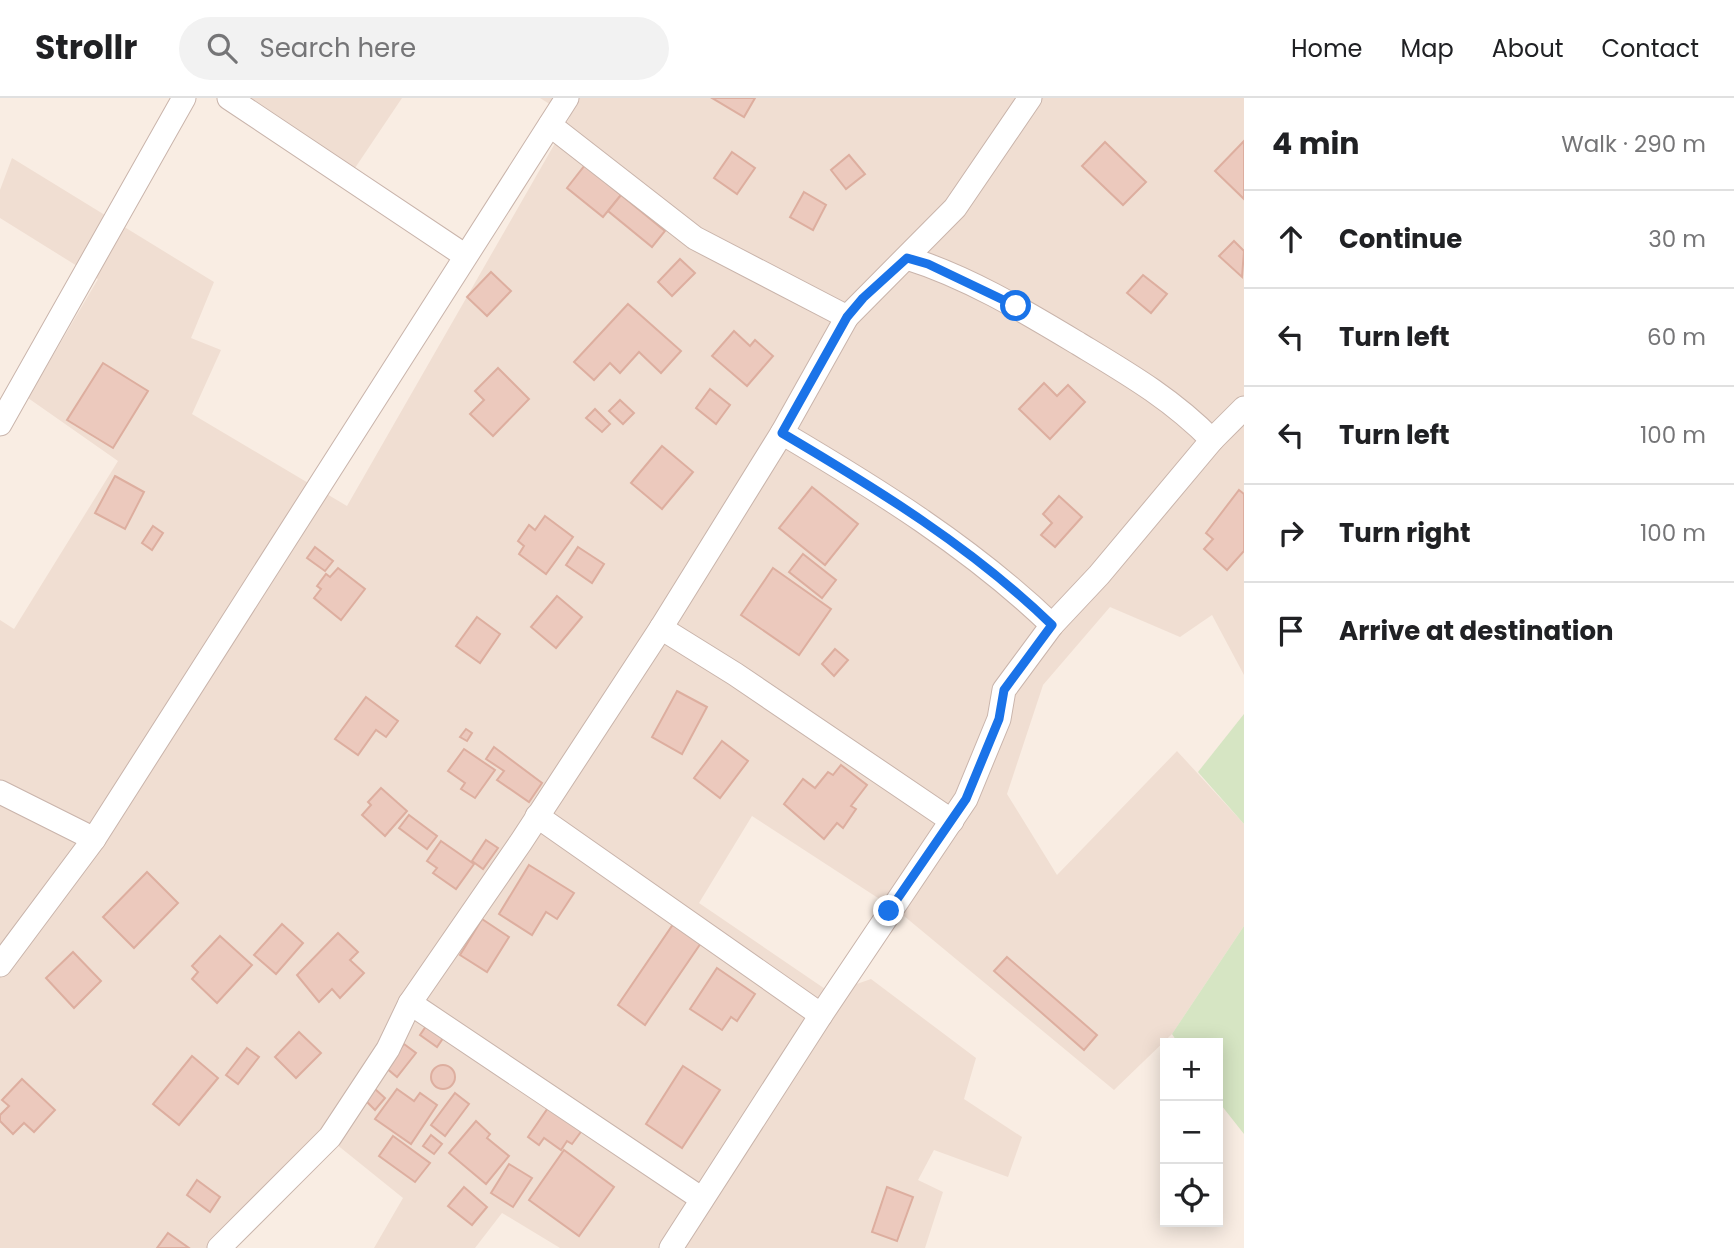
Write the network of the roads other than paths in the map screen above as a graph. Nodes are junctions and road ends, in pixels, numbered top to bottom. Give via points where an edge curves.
1 (184, 98) edge
2 (229, 98) edge
3 (567, 98) edge
4 (1030, 98) edge
5 (550, 125) junction
6 (464, 255) junction
7 (907, 258) junction
8 (847, 317) junction
9 (1244, 408) edge
10 (0, 424) edge
11 (782, 433) junction
12 (1212, 440) junction
13 (1052, 625) junction
14 (661, 628) junction
15 (0, 792) edge
16 (537, 816) junction
17 (952, 821) junction
18 (94, 839) junction
19 (0, 965) edge
20 (410, 1003) junction
21 (821, 1015) junction
22 (702, 1199) junction
23 (219, 1248) edge
24 (671, 1248) edge

1 - 10 street
2 - 6 street
3 - 5 street
4 - 7 street via 955,208
5 - 6 street
5 - 8 street via 695,238
6 - 18 street
7 - 8 street
7 - 12 street via 1016,306 1154,388
8 - 11 street
9 - 12 street
11 - 13 street via 882,492 971,556
11 - 14 street
12 - 13 street
13 - 17 street via 1004,690 999,719 980,768
14 - 16 street
14 - 17 street
15 - 18 street
16 - 20 street
16 - 21 street
17 - 21 street
18 - 19 street
20 - 22 street
20 - 23 street via 388,1049 330,1137
21 - 22 street
22 - 24 street

